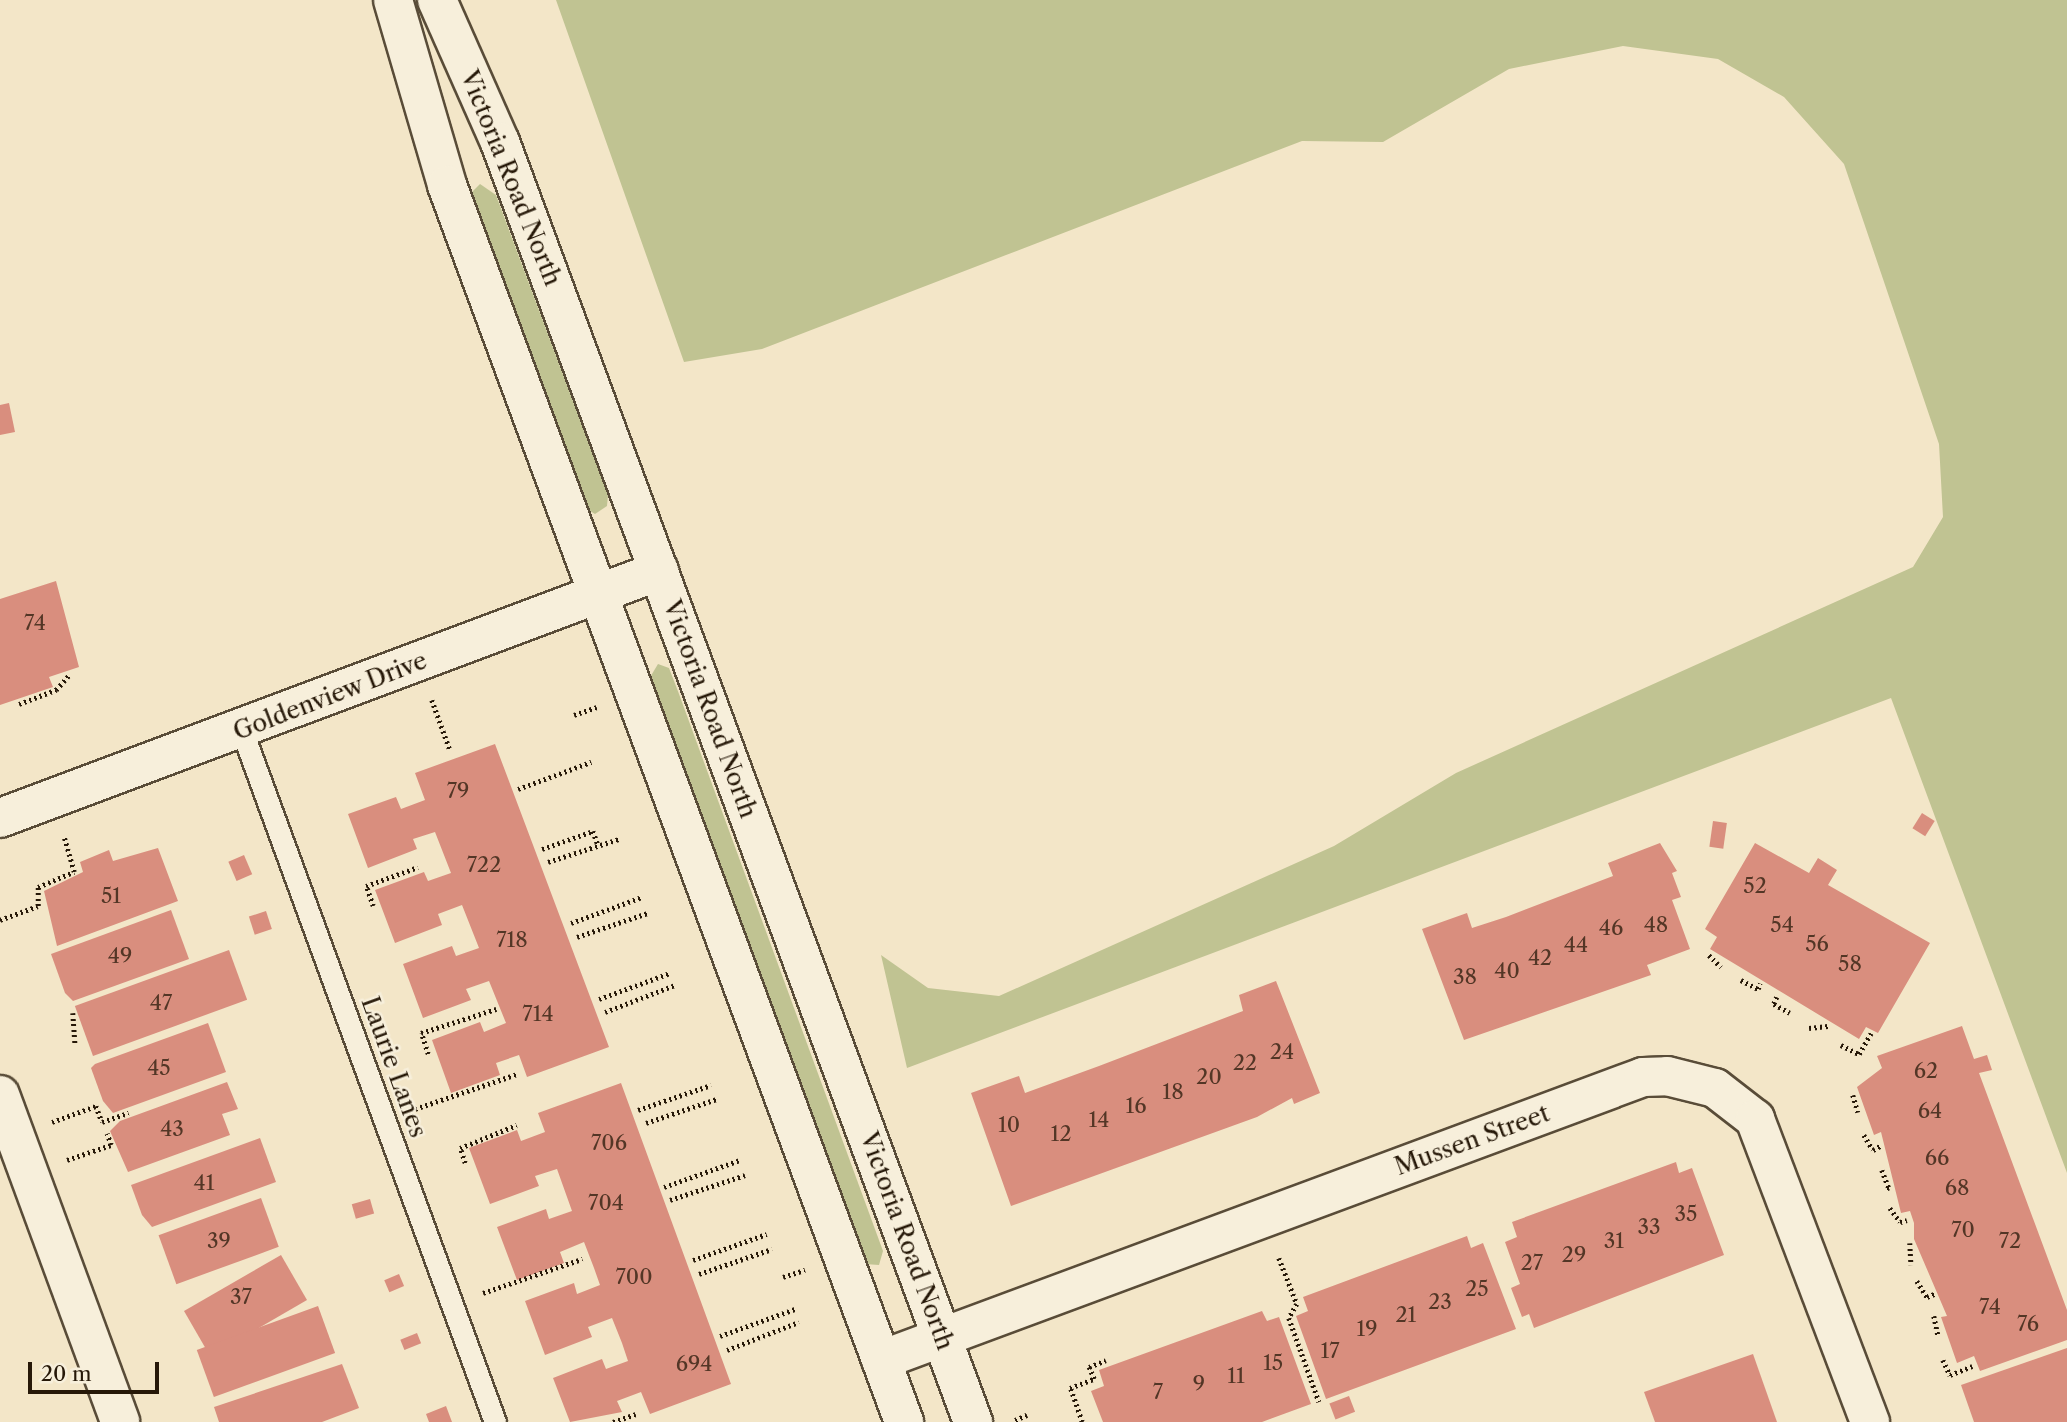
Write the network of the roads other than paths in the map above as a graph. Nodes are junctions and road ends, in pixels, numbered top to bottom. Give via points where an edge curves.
1 (393, 0) edge
2 (437, 0) edge
3 (659, 570) junction
4 (598, 593) junction
5 (242, 731) junction
6 (0, 818) edge
7 (0, 1095) edge
8 (943, 1339) junction
9 (881, 1360) junction
10 (120, 1422) edge
11 (495, 1422) edge
12 (904, 1422) edge
13 (973, 1422) edge
14 (1870, 1422) edge

1 - 4 main road via 447,185
2 - 3 main road, Victoria Road North via 500,142
3 - 4 main road, Goldenview Drive
3 - 8 main road, Victoria Road North
4 - 5 main road, Goldenview Drive
4 - 9 main road
5 - 6 main road, Goldenview Drive
5 - 11 lane, Laurie Lanes
7 - 10 main road
8 - 9 main road, Mussen Street
8 - 13 main road, Victoria Road North
8 - 14 main road, Mussen Street via 1632,1081 1675,1076 1715,1088 1755,1119
9 - 12 main road

